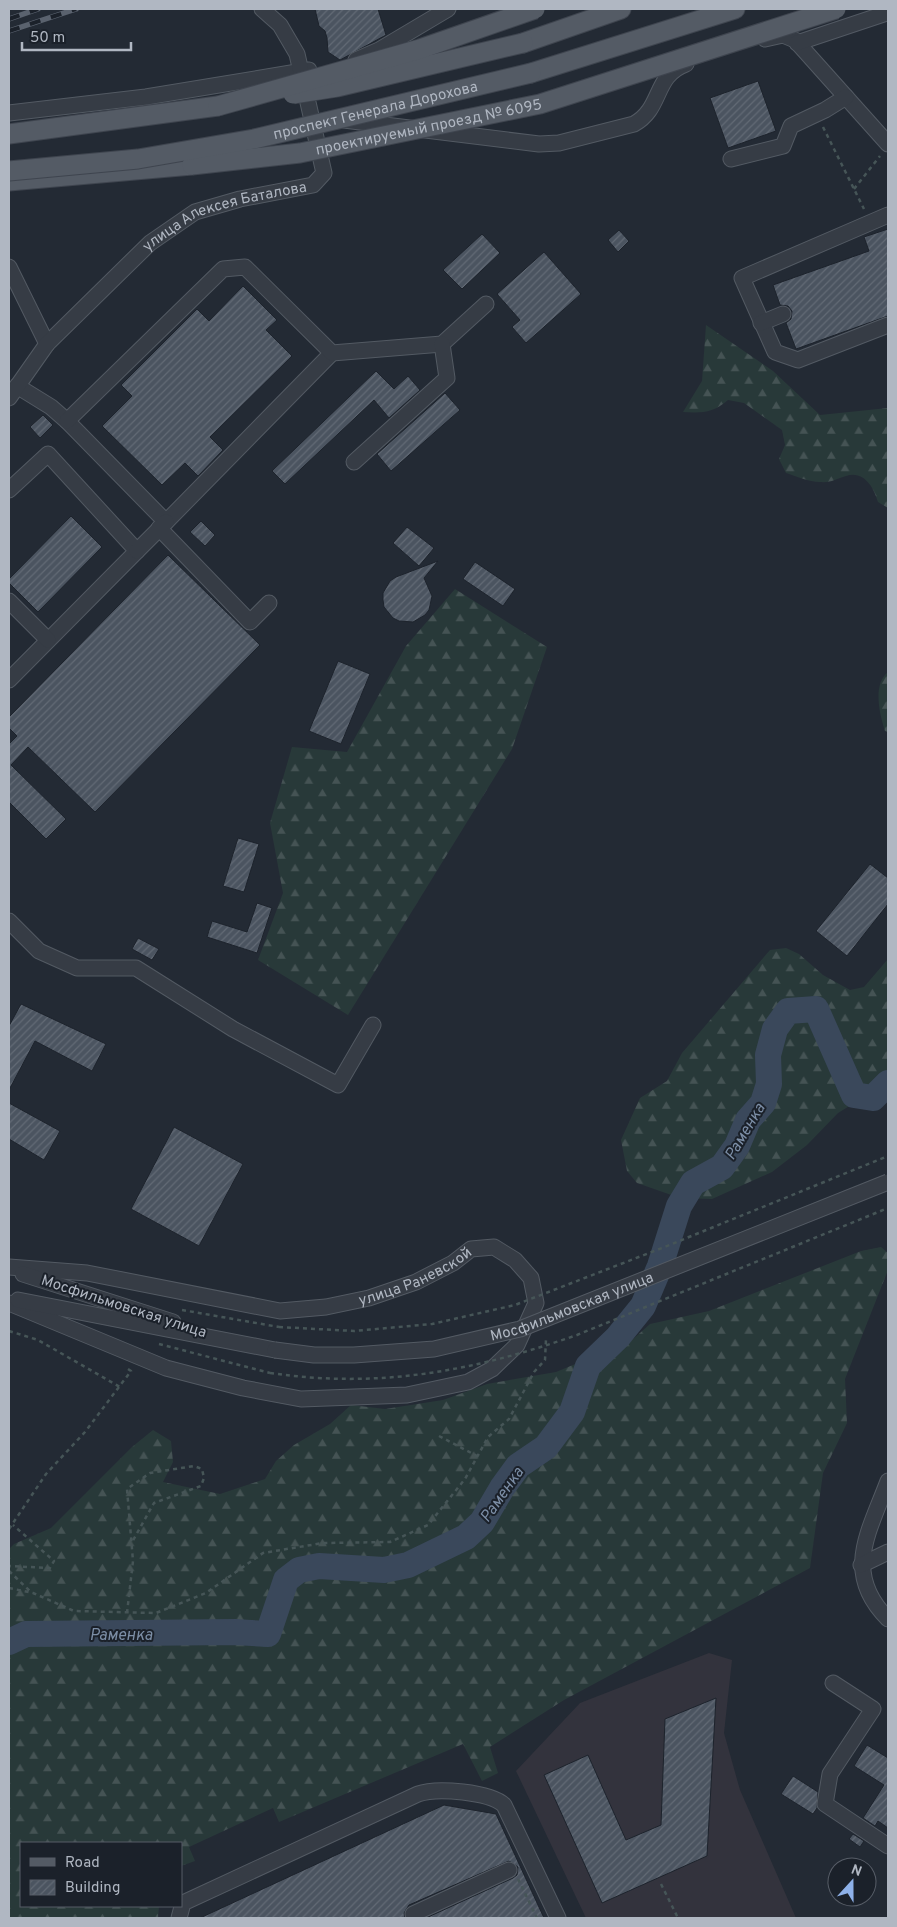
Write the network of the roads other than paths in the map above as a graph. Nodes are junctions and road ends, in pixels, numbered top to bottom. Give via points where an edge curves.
1 (262, 9) edge
2 (448, 9) edge
3 (535, 9) edge
4 (622, 9) edge
5 (735, 9) edge
6 (836, 9) edge
7 (887, 13) edge
8 (798, 44) junction
9 (301, 72) junction
10 (846, 96) junction
11 (218, 106) junction
12 (9, 113) edge
13 (311, 116) junction
14 (9, 134) edge
15 (885, 149) edge
16 (731, 159) dead end
17 (9, 171) edge
18 (9, 181) edge
19 (888, 215) edge
20 (9, 267) edge
21 (486, 304) dead end
22 (783, 314) dead end
23 (761, 323) junction
24 (888, 325) edge
25 (47, 344) junction
26 (442, 344) junction
27 (332, 353) junction
28 (13, 392) edge
29 (67, 421) junction
30 (354, 462) dead end
31 (9, 490) edge
32 (163, 525) junction
33 (136, 551) junction
34 (9, 601) edge
35 (269, 603) dead end
36 (48, 640) junction
37 (9, 680) edge
38 (9, 921) edge
39 (373, 1025) dead end
40 (888, 1182) edge
41 (9, 1268) edge
42 (9, 1298) edge
43 (9, 1303) edge
44 (238, 1342) junction
45 (888, 1481) edge
46 (888, 1552) edge
47 (861, 1565) junction
48 (888, 1619) edge
49 (833, 1683) dead end
50 (888, 1846) edge
51 (508, 1870) road end
52 (411, 1917) edge
53 (179, 1918) edge
54 (558, 1918) edge

1 - 9 street, улица Алексея Баталова via 280,24 297,54
2 - 9 street via 370,54
3 - 11 main road, bridge via 420,48
4 - 11 main road, проспект Генерала Дорохова, bridge via 523,43 337,87
5 - 17 main road, проспект Генерала Дорохова, bridge via 531,73 254,139 138,159
6 - 18 main road, проектируемый проезд № 6095, bridge via 540,104 392,136 300,153
7 - 8 street
8 - 10 street
8 - 13 street via 789,37 775,35 676,68 666,77 652,107 641,120 560,143 539,144
9 - 12 street via 146,97
9 - 13 street, улица Алексея Баталова
10 - 15 street
10 - 16 street via 790,126 783,146
11 - 14 main road, проспект Генерала Дорохова
13 - 25 street, улица Алексея Баталова via 324,173 313,185 240,199 195,212 150,243
19 - 23 street via 742,278
20 - 25 street
21 - 26 street
22 - 23 street
23 - 24 street via 776,352 798,360
25 - 28 street, улица Алексея Баталова
26 - 27 street
26 - 30 street via 447,378
27 - 29 street via 245,267 223,269
27 - 32 street
28 - 29 street via 51,407
29 - 32 street
31 - 33 street via 48,454
32 - 33 street
32 - 35 street via 250,622
33 - 36 street
34 - 36 street
36 - 37 street
38 - 39 street via 40,951 77,968 136,968 233,1029 338,1085
40 - 44 street, Мосфильмовская улица, bridge via 520,1329 434,1349 354,1356 314,1355
41 - 43 street, улица Раневской via 87,1274 280,1311 326,1307 369,1298 416,1282 453,1263 471,1249 494,1247 515,1260 531,1278 536,1303 517,1345 492,1369 468,1382 407,1395 302,1399 166,1368
41 - 44 street, Мосфильмовская улица
42 - 44 street, Мосфильмовская улица
45 - 47 street
46 - 47 street
47 - 48 street via 869,1595
49 - 50 street via 873,1709 830,1774 825,1804
51 - 52 street
53 - 54 street via 184,1903 418,1794 434,1790 490,1797 501,1802 509,1812 536,1885

